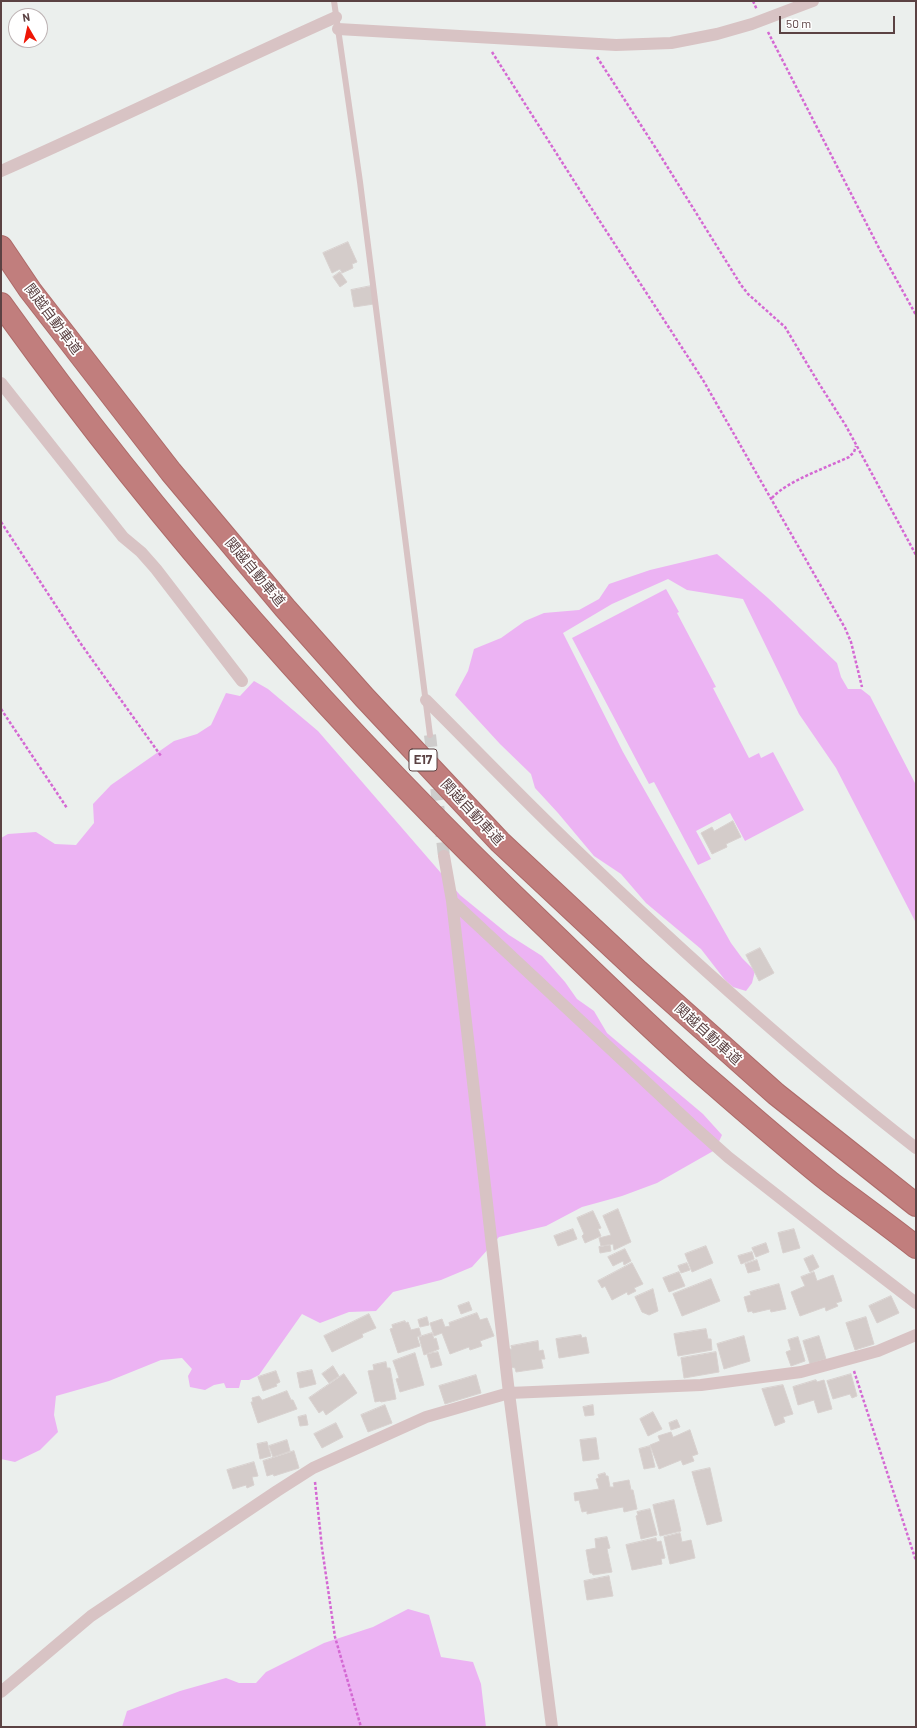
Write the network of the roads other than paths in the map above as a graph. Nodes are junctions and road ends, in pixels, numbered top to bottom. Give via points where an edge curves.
1 (334, 1) edge
2 (813, 1) edge
3 (337, 23) junction
4 (1, 171) edge
5 (1, 246) edge
6 (1, 304) edge
7 (1, 383) edge
8 (242, 681) dead end
9 (426, 700) junction
10 (430, 735) tunnel mouth
11 (444, 856) tunnel mouth
12 (452, 901) junction
13 (916, 1148) edge
14 (916, 1205) edge
15 (916, 1247) edge
16 (916, 1303) edge
17 (916, 1335) edge
18 (509, 1393) junction
19 (1, 1692) edge
20 (552, 1727) edge

1 - 3 lane
2 - 3 street via 717,34 671,43 588,44
3 - 4 street via 246,58
3 - 9 lane via 360,182
5 - 14 highway, 関越自動車道 / E17 via 30,290 171,472 285,608 364,697 500,842 638,971 776,1094
6 - 15 highway, 関越自動車道 / E17 via 122,465 294,669 386,769 496,879 698,1070 830,1181
7 - 8 street via 124,537 156,570
9 - 10 lane
9 - 13 street via 569,843 720,985
11 - 12 street
12 - 16 street via 728,1157
12 - 18 street
17 - 18 street via 878,1351 801,1372 701,1385
18 - 19 street via 426,1417 313,1468 91,1616
18 - 20 street

